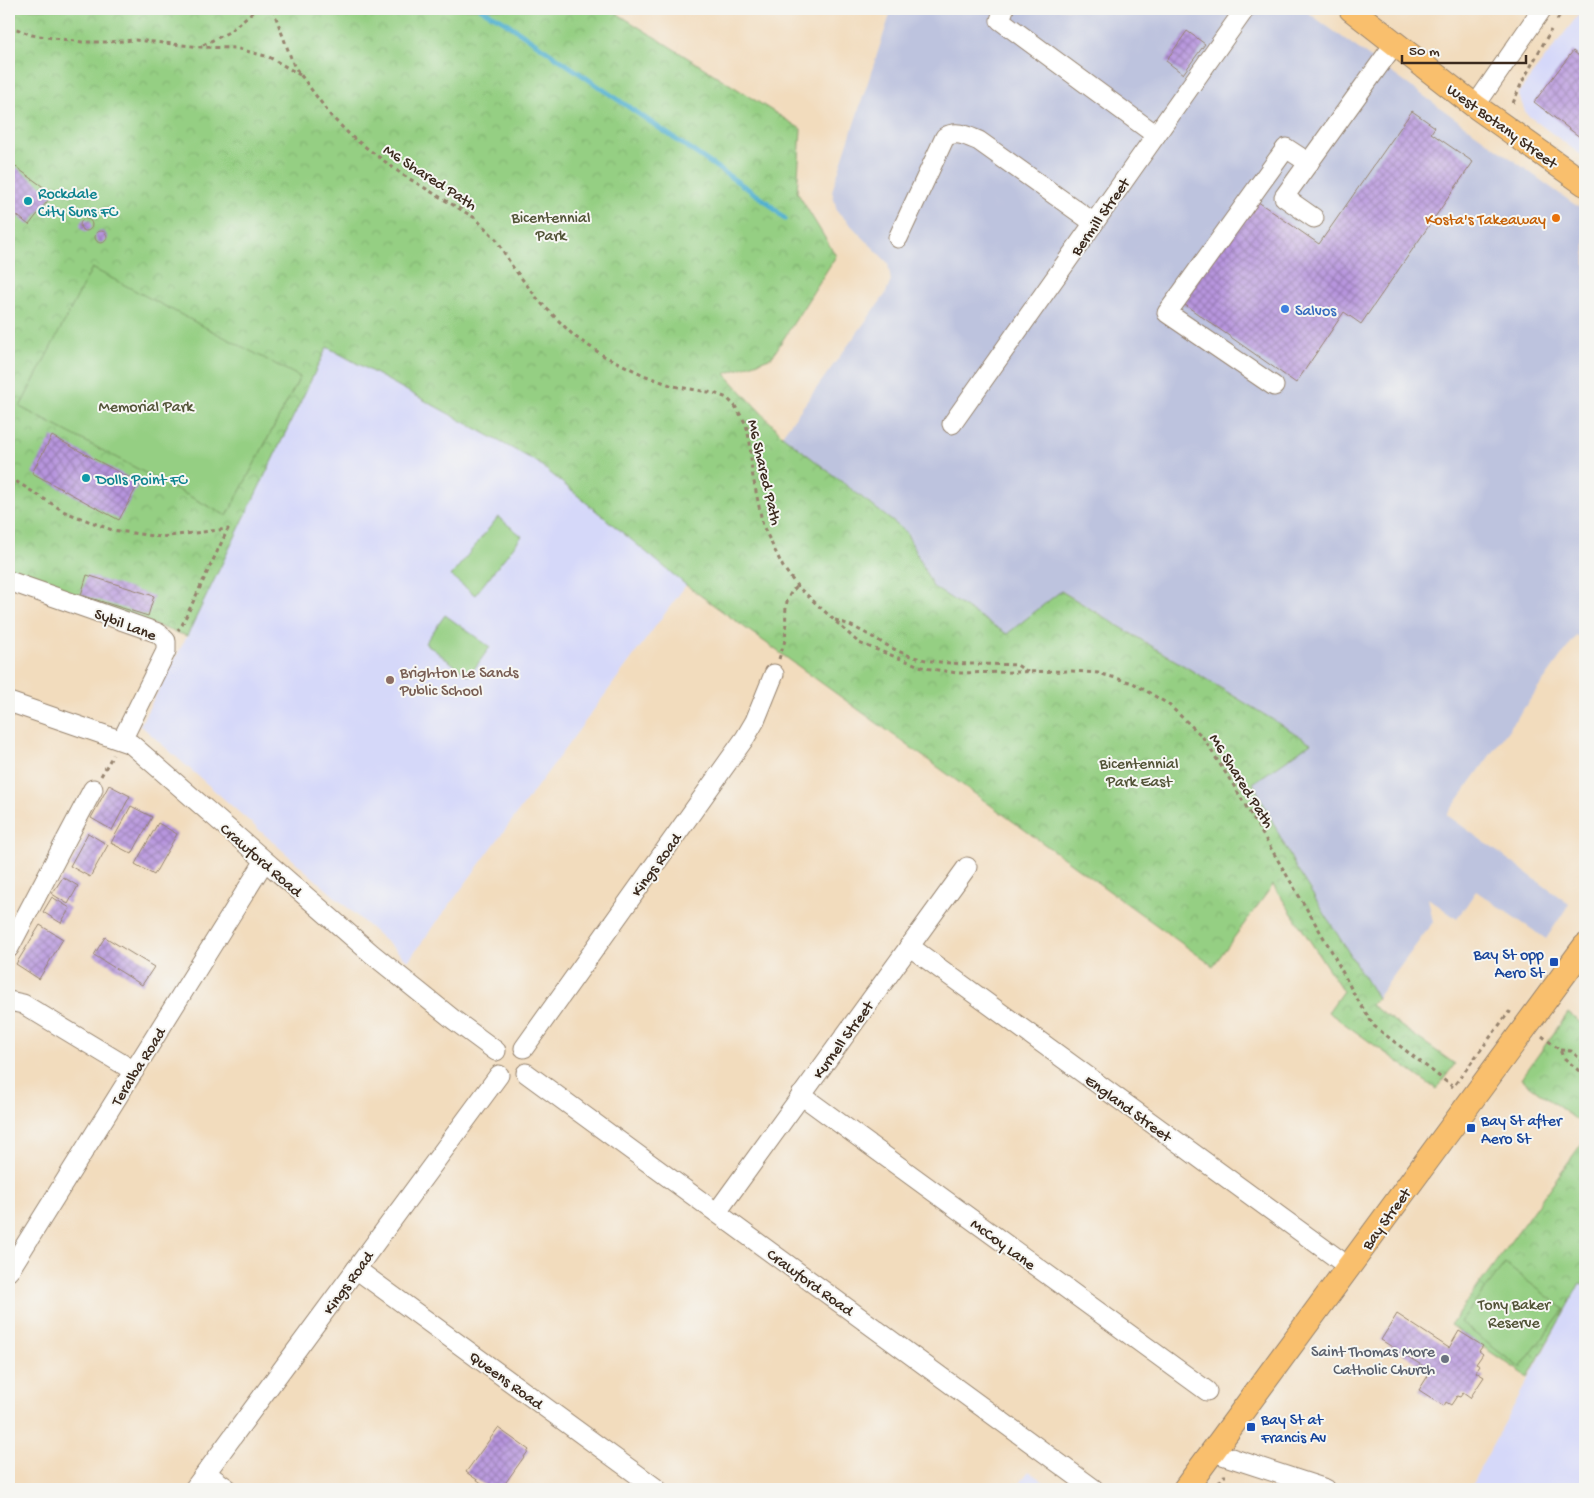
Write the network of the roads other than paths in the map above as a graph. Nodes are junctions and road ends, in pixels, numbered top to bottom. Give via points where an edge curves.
1 (1004, 9) edge
2 (1245, 9) edge
3 (1351, 9) edge
4 (1542, 9) edge
5 (1396, 43) junction
6 (1475, 106) junction
7 (1156, 135) junction
8 (1309, 163) junction
9 (1585, 184) edge
10 (1314, 218) dead end
11 (1094, 222) junction
12 (898, 238) dead end
13 (1274, 386) dead end
14 (952, 424) dead end
15 (9, 581) edge
16 (774, 674) road end
17 (9, 702) edge
18 (122, 740) junction
19 (93, 789) road end
20 (264, 862) junction
21 (967, 867) dead end
22 (909, 946) junction
23 (1585, 946) edge
24 (9, 948) edge
25 (9, 1001) edge
26 (524, 1048) junction
27 (496, 1051) junction
28 (134, 1071) junction
29 (526, 1073) junction
30 (499, 1075) junction
31 (801, 1095) junction
32 (716, 1212) junction
33 (1349, 1267) junction
34 (356, 1269) junction
35 (9, 1271) edge
36 (1207, 1391) dead end
37 (1213, 1452) junction
38 (206, 1473) junction
39 (194, 1489) edge
40 (228, 1489) edge
41 (657, 1489) edge
42 (1094, 1489) edge
43 (1185, 1489) edge
44 (1326, 1489) edge

1 - 7 street via 1000,20
2 - 7 street, Bermill Street
3 - 5 main road, West Botany Street
4 - 6 street
5 - 6 main road, West Botany Street
5 - 8 street
6 - 9 main road, West Botany Street
7 - 11 street, Bermill Street
8 - 10 street via 1284,197
8 - 13 street via 1286,148 1168,313
11 - 12 street via 979,142 959,133 945,137
11 - 14 street, Bermill Street
15 - 18 street, Sybil Lane via 158,633 166,641 166,651
16 - 26 street, Kings Road via 745,738
17 - 18 street, Crawford Road
18 - 20 street, Crawford Road via 131,744
19 - 24 street
20 - 27 street, Crawford Road via 379,960
20 - 28 street, Teralba Road
21 - 22 street, Kurnell Street
22 - 31 street, Kurnell Street
22 - 33 street, England Street
23 - 33 main road, Bay Street
25 - 28 street via 23,1004
26 - 27 street via 509,1043
26 - 29 street via 530,1060
27 - 30 street via 493,1064
28 - 35 street, Teralba Road
29 - 30 street via 513,1080
29 - 32 street, Crawford Road
30 - 34 street, Kings Road
31 - 32 street, Kurnell Street
31 - 36 street, McCoy Lane
32 - 42 street, Crawford Road
33 - 37 main road, Bay Street
34 - 38 street, Kings Road
34 - 41 street, Queens Road
37 - 43 main road, Bay Street
37 - 44 street
38 - 39 street, Kings Road
38 - 40 street

